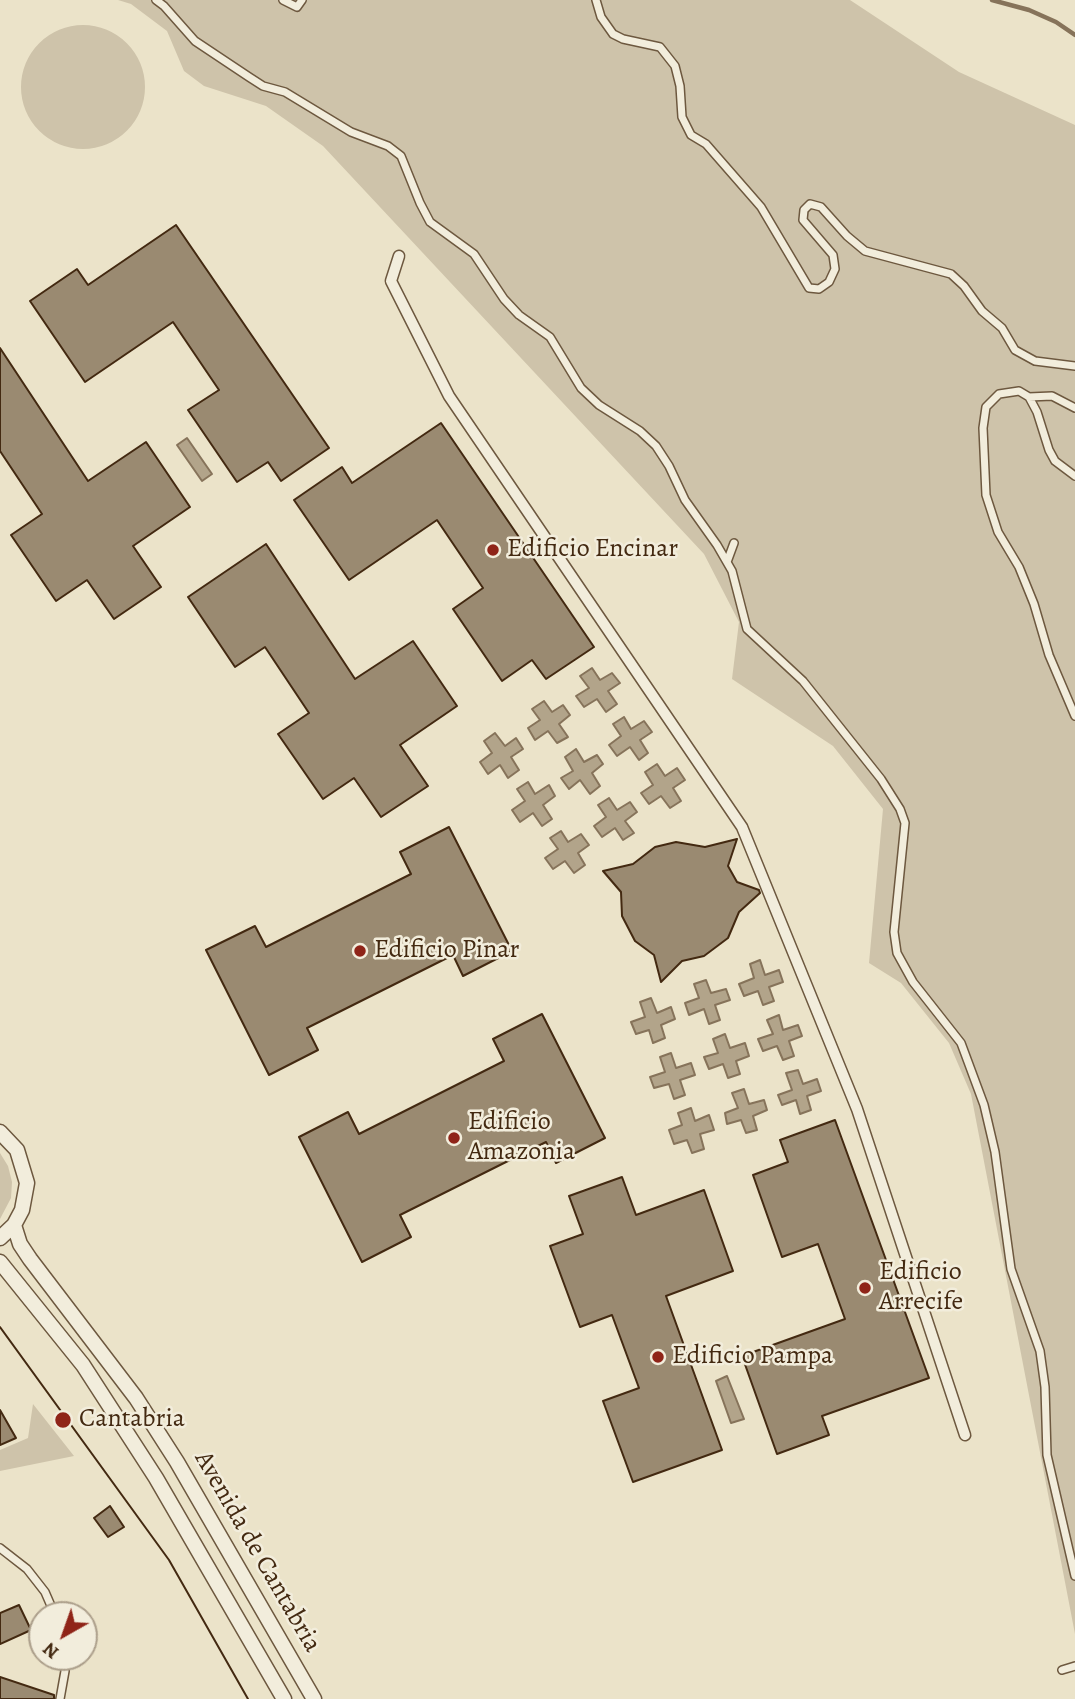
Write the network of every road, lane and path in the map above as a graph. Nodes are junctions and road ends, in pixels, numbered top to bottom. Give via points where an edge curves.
1 (156, 0) edge
2 (283, 0) edge
3 (302, 0) edge
4 (596, 0) edge
5 (399, 256) dead end
6 (1075, 366) edge
7 (1029, 397) junction
8 (1075, 408) edge
9 (1075, 476) edge
10 (734, 543) dead end
11 (727, 562) junction
12 (1075, 716) edge
13 (0, 1132) edge
14 (14, 1225) junction
15 (0, 1238) edge
16 (0, 1262) edge
17 (965, 1435) dead end
18 (0, 1548) edge
19 (1075, 1576) edge
20 (49, 1601) edge
21 (1075, 1666) edge
22 (65, 1671) edge
23 (1062, 1671) dead end
24 (60, 1699) edge
25 (285, 1699) edge
26 (314, 1699) edge

1 - 11 lane via 195,41 263,86 285,92 401,156 430,222 474,254 504,299 550,337 581,388 656,446
2 - 3 lane via 297,7
4 - 6 lane via 613,34 660,47 675,66 682,117 691,135 706,144 761,207 809,288 819,289 829,282 835,269 833,255 803,220 810,204 821,207 865,251 951,274 1002,328 1015,350 1035,361
5 - 17 street via 391,281 449,396 742,827 857,1109
7 - 8 lane via 1052,396
7 - 9 lane via 1055,461
7 - 12 lane via 1019,391 999,394 986,407 986,495 998,532 1034,604
10 - 11 lane
11 - 19 lane via 747,629 803,681 839,723 881,779 905,823 894,932 898,953 913,982 961,1043 984,1105 1011,1269 1040,1350 1047,1455
13 - 14 street via 18,1150 27,1183
14 - 15 street
14 - 26 street, Avenida de Cantabria via 30,1259 136,1398 177,1462
16 - 25 street, Avenida de Cantabria via 83,1365 156,1478
18 - 20 lane via 27,1569
21 - 23 lane
22 - 24 lane

